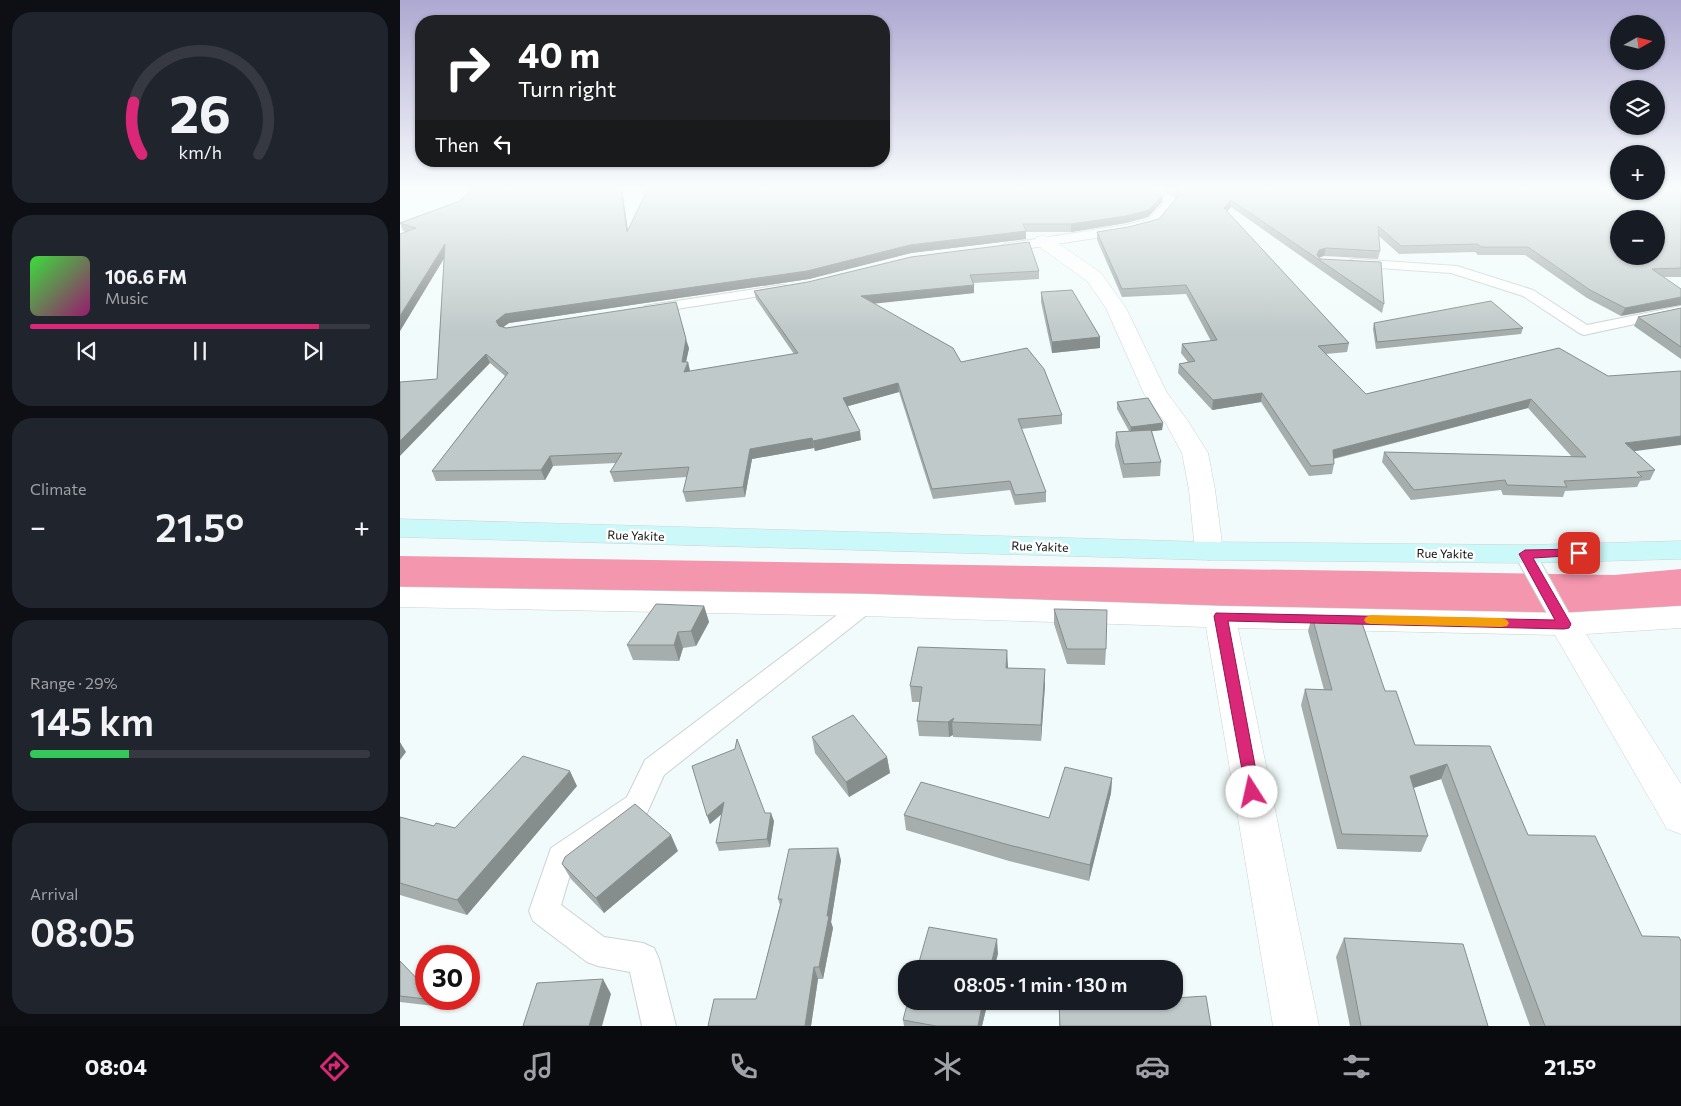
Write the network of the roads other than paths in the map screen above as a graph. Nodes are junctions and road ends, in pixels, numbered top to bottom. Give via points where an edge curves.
1 (1082, 236) edge
2 (1043, 242) junction
3 (989, 249) edge
4 (1344, 263) edge
5 (799, 286) edge
6 (1681, 310) edge
7 (635, 311) edge
8 (400, 528) edge
9 (1681, 550) edge
10 (1209, 551) junction
11 (1525, 554) junction
12 (400, 598) edge
13 (865, 605) junction
14 (1220, 616) junction
15 (1560, 616) junction
16 (1681, 617) edge
17 (1681, 817) edge
18 (659, 1026) edge
19 (1296, 1026) edge

1 - 2 lane
2 - 3 lane
2 - 10 street via 1094,277 1116,308 1156,394 1195,454
4 - 6 lane via 1452,269 1528,293 1584,330
5 - 7 lane
8 - 10 main road, Rue Yakite
9 - 11 main road, Rue Yakite
10 - 11 main road, Rue Yakite
11 - 15 lane
12 - 13 street
13 - 14 street
13 - 18 lane via 654,768 637,804 561,857 544,911 598,951 643,958
14 - 15 street
14 - 19 street
15 - 16 street
15 - 17 street

